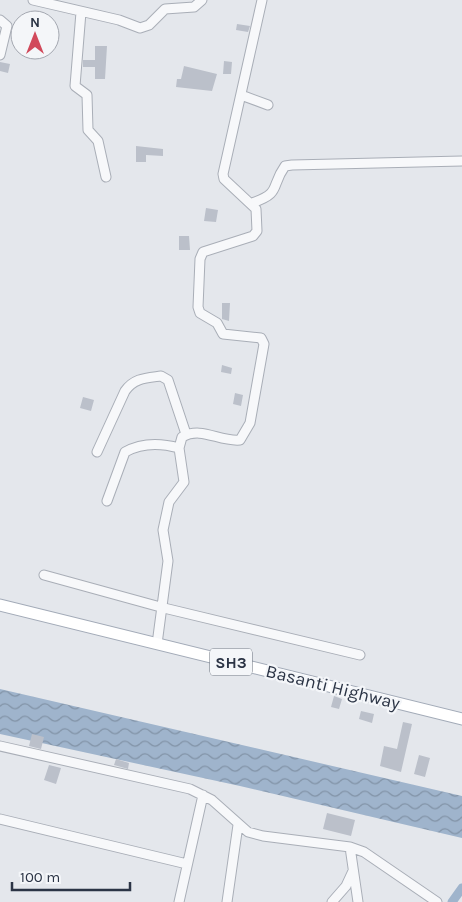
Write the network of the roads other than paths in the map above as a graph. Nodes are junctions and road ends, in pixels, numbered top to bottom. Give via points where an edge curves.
1 (33, 0) edge
2 (202, 0) edge
3 (262, 0) edge
4 (82, 12) junction
5 (0, 20) edge
6 (0, 54) edge
7 (241, 95) junction
8 (268, 105) dead end
9 (462, 161) edge
10 (106, 177) dead end
11 (252, 203) junction
12 (189, 433) junction
13 (179, 448) junction
14 (97, 452) dead end
15 (107, 501) dead end
16 (44, 575) dead end
17 (0, 605) edge
18 (164, 605) junction
19 (158, 639) junction
20 (360, 655) dead end
21 (462, 719) edge
22 (0, 746) edge
23 (203, 794) junction
24 (0, 819) edge
25 (238, 825) junction
26 (350, 847) junction
27 (187, 864) junction
28 (354, 870) junction
29 (179, 902) edge
30 (227, 902) edge
31 (332, 902) edge
32 (358, 902) edge
33 (436, 902) edge

1 - 4 street
2 - 4 street via 194,7 165,9 149,25 140,28
3 - 7 street
4 - 10 street via 75,86 87,95 88,130 98,141
5 - 6 street via 7,26
7 - 8 street
7 - 11 street via 223,174 224,179
9 - 11 street via 285,166 274,192
11 - 12 street via 256,209 256,234 206,250 200,256 199,266 200,313 217,323 223,334 261,338 264,344 250,423 240,440 209,433
12 - 13 street via 182,437
12 - 14 street via 168,380 161,376 141,379 134,381 126,391
13 - 15 street via 154,444 125,452
13 - 18 street via 184,482 171,497 163,530 168,554
16 - 18 street
17 - 19 main road, Basanti Highway / SH3
18 - 19 street
18 - 20 street
19 - 21 main road, Basanti Highway / SH3
22 - 23 street
23 - 25 street
23 - 27 street
24 - 27 street
25 - 26 street via 263,836
25 - 30 street
26 - 28 street
26 - 33 street via 376,858
27 - 29 street
28 - 31 street
28 - 32 street

